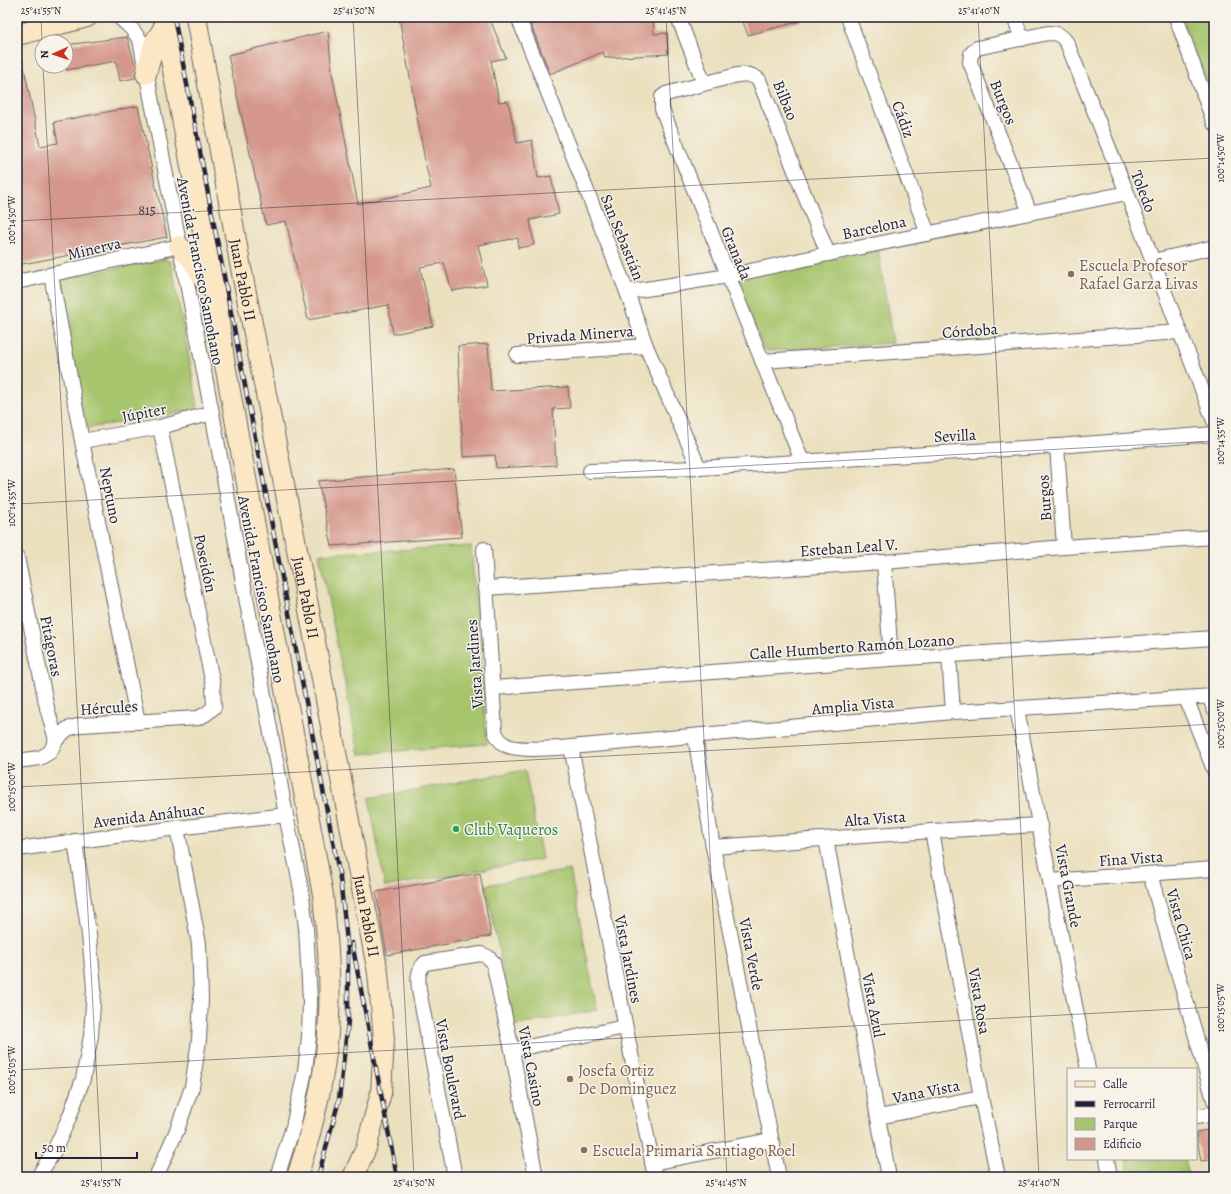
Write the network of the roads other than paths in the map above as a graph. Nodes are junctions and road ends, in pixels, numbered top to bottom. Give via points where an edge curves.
1 (87, 17) edge
2 (119, 17) edge
3 (196, 17) edge
4 (518, 17) edge
5 (678, 17) edge
6 (848, 17) edge
7 (1014, 17) edge
8 (1176, 17) edge
9 (164, 21) edge
10 (35, 24) edge
11 (17, 35) edge
12 (1022, 39) junction
13 (146, 74) junction
14 (704, 83) junction
15 (1214, 123) edge
16 (1127, 193) junction
17 (1030, 213) junction
18 (928, 234) junction
19 (179, 246) junction
20 (1214, 247) edge
21 (828, 254) junction
22 (1153, 261) junction
23 (51, 275) junction
24 (728, 276) junction
25 (17, 282) edge
26 (626, 292) junction
27 (216, 300) junction
28 (1180, 332) junction
29 (646, 346) junction
30 (517, 355) dead end
31 (762, 361) junction
32 (212, 413) junction
33 (1214, 421) edge
34 (160, 427) junction
35 (1214, 434) edge
36 (82, 440) junction
37 (1057, 446) junction
38 (802, 461) junction
39 (699, 468) junction
40 (590, 471) dead end
41 (1214, 537) edge
42 (1064, 547) junction
43 (484, 549) dead end
44 (17, 557) edge
45 (884, 562) junction
46 (486, 588) junction
47 (1214, 638) edge
48 (949, 656) junction
49 (892, 660) junction
50 (493, 688) junction
51 (1186, 698) junction
52 (1212, 700) edge
53 (214, 707) joint
54 (1017, 709) junction
55 (953, 712) junction
56 (138, 722) junction
57 (695, 736) junction
58 (498, 738) joint
59 (56, 740) junction
60 (571, 747) junction
61 (17, 761) edge
62 (1214, 770) edge
63 (286, 815) junction
64 (1040, 825) junction
65 (177, 828) junction
66 (932, 831) junction
67 (826, 839) junction
68 (76, 841) junction
69 (713, 847) junction
70 (17, 849) edge
71 (1214, 869) edge
72 (1150, 874) junction
73 (1050, 881) junction
74 (420, 968) joint
75 (625, 1027) junction
76 (512, 1050) junction
77 (1088, 1068) edge
78 (981, 1097) junction
79 (1214, 1100) edge
80 (1214, 1114) edge
81 (878, 1117) junction
82 (1197, 1117) edge
83 (771, 1140) junction
84 (1106, 1160) edge
85 (652, 1163) junction
86 (38, 1177) edge
87 (156, 1177) edge
88 (277, 1177) edge
89 (297, 1177) edge
90 (353, 1177) edge
91 (455, 1177) edge
92 (536, 1177) edge
93 (655, 1177) edge
94 (779, 1177) edge
95 (888, 1177) edge
96 (998, 1177) edge
97 (1110, 1177) edge

1 - 10 main road
2 - 13 street, Avenida Francisco Samohano via 140,40
3 - 90 main road, Juan Pablo II via 240,264 378,973 384,1039 381,1093 366,1148
4 - 26 street, San Sebastián
5 - 14 street
6 - 18 street, Cádiz
7 - 12 street
8 - 15 street
9 - 13 main road via 155,41
9 - 27 main road, Juan Pablo II
10 - 11 main road
12 - 16 street, Toledo via 1056,33 1067,43
12 - 17 street, Burgos via 977,48 971,54 970,62
13 - 19 street, Avenida Francisco Samohano
14 - 21 street, Bilbao via 746,74 759,80
14 - 24 street, Granada via 666,94 662,97 662,109
16 - 17 street, Barcelona
16 - 22 street, Toledo
17 - 18 street, Barcelona
18 - 21 street, Barcelona
19 - 23 street, Minerva
19 - 27 main road via 191,258
19 - 32 street, Avenida Francisco Samohano
20 - 22 street
21 - 24 street, Barcelona
22 - 28 street, Toledo
23 - 25 street, Minerva
23 - 36 street, Neptuno
24 - 26 street, Barcelona
24 - 31 street, Granada
26 - 29 street, San Sebastián
27 - 89 main road, Juan Pablo II via 224,359 323,895 329,955 329,1017 323,1079
28 - 31 street, Córdoba
28 - 33 street, Toledo
29 - 30 street, Privada Minerva
29 - 39 street, San Sebastián
31 - 38 street, Granada
32 - 34 street, Júpiter
32 - 63 street, Avenida Francisco Samohano
34 - 36 street, Júpiter
34 - 53 street, Poseidón via 213,685
35 - 37 street, Sevilla
36 - 56 street, Neptuno
37 - 38 street, Sevilla
37 - 42 street, Burgos
38 - 39 street, Sevilla
39 - 40 street, Sevilla
41 - 42 street, Esteban Leal V.
42 - 45 street, Esteban Leal V.
43 - 46 street, Vista Jardines
44 - 59 street, Pitágoras via 47,708
45 - 46 street, Esteban Leal V.
45 - 49 street
46 - 50 street, Vista Jardines
47 - 48 street, Calle Humberto Ramón Lozano
48 - 49 street, Calle Humberto Ramón Lozano
48 - 55 street
49 - 50 street, Calle Humberto Ramón Lozano
50 - 58 street, Vista Jardines via 494,732
51 - 52 street, Amplia Vista
51 - 54 street, Amplia Vista
51 - 62 street
53 - 56 street, Hércules via 198,718
54 - 55 street, Amplia Vista
54 - 64 street, Vista Grande
55 - 57 street, Amplia Vista
56 - 59 street, Hércules via 81,725 67,729
57 - 60 street, Amplia Vista
57 - 69 street, Vista Verde
58 - 60 street, Amplia Vista via 505,745 515,748
59 - 61 street, Hércules via 50,752 40,758
60 - 75 street, Vista Jardines
63 - 65 street, Avenida Anáhuac
63 - 88 street, Avenida Francisco Samohano via 301,889 310,1000 305,1071 293,1127
64 - 66 street, Alta Vista
64 - 73 street, Vista Grande
65 - 68 street, Avenida Anáhuac
65 - 87 street via 199,944 199,1040 192,1087 177,1130
66 - 67 street, Alta Vista
66 - 78 street, Vista Rosa
67 - 69 street, Alta Vista
67 - 81 street, Vista Azul
68 - 70 street, Avenida Anáhuac
68 - 86 street via 94,988 91,1036 83,1079 69,1118 54,1151
69 - 83 street, Vista Verde
71 - 72 street, Fina Vista
72 - 73 street, Fina Vista
72 - 79 street, Vista Chica
73 - 77 street, Vista Grande
74 - 76 street, Vista Casino via 425,963 480,954 488,957 493,962
74 - 91 street, Vista Boulevard via 419,990
75 - 76 street
75 - 85 street, Vista Jardines
76 - 92 street, Vista Casino
78 - 81 street, Vana Vista
78 - 96 street, Vista Rosa
80 - 82 street
81 - 95 street, Vista Azul
83 - 85 street
83 - 94 street, Vista Verde
84 - 97 street
85 - 93 street, Vista Jardines

